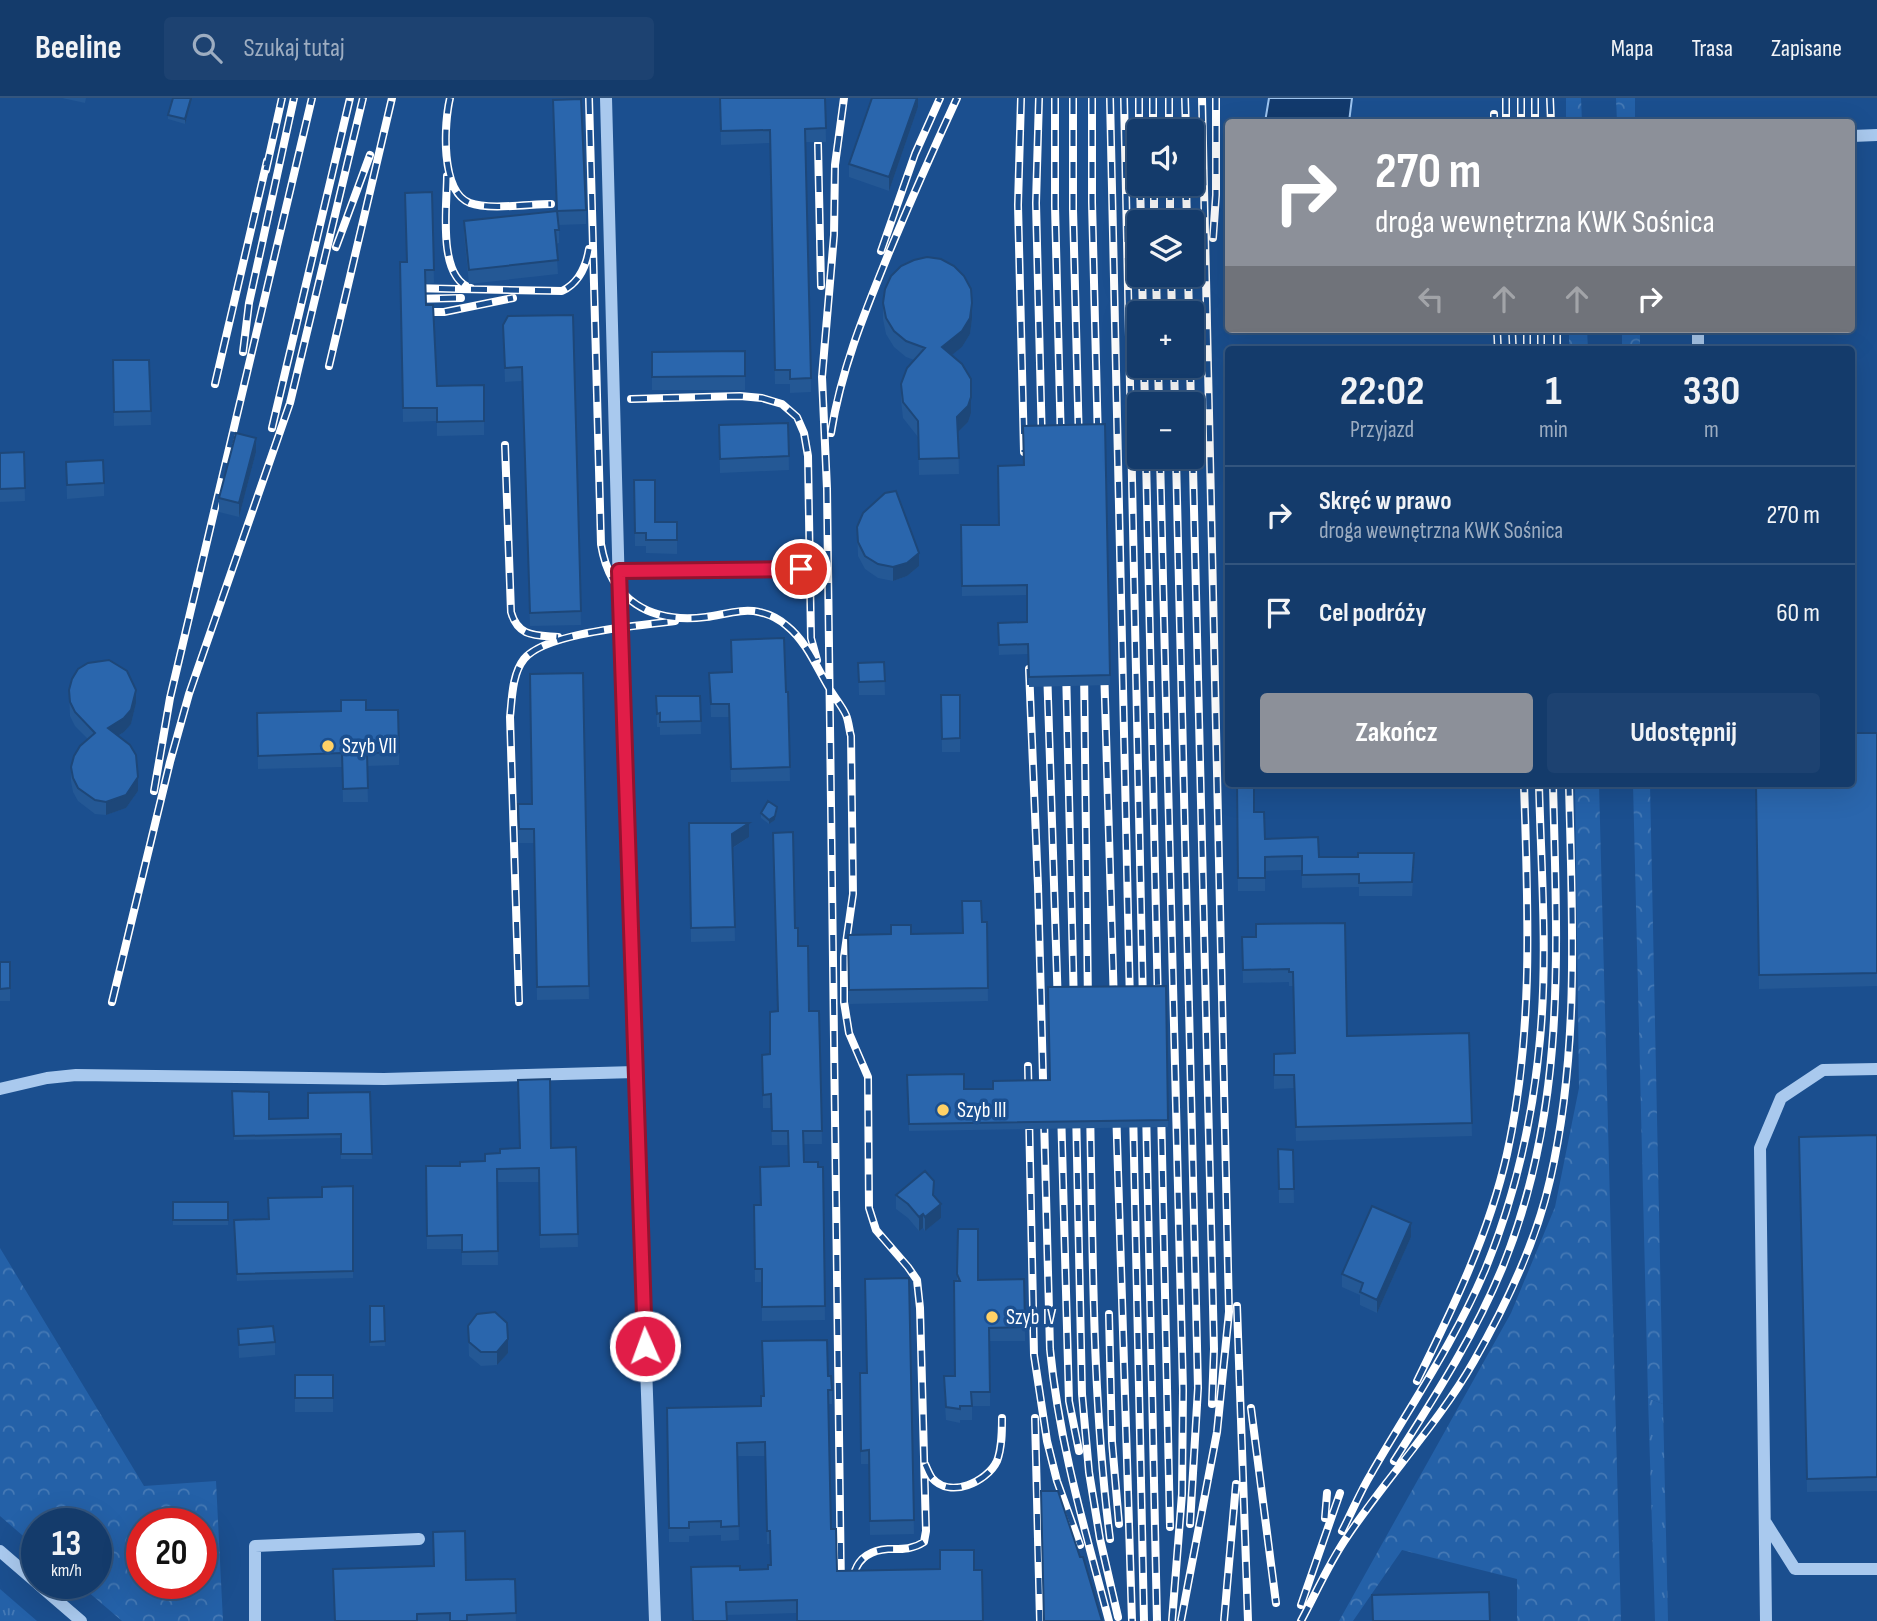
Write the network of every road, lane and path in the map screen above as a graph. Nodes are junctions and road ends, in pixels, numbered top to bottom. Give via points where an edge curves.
1 (606, 98) edge
2 (1877, 135) edge
3 (1855, 136) edge
4 (801, 569) dead end
5 (619, 571) junction
6 (1877, 1069) edge
7 (635, 1072) junction
8 (0, 1089) edge
9 (1766, 1523) junction
10 (419, 1539) dead end
11 (0, 1551) edge
12 (21, 1569) edge
13 (1877, 1569) edge
14 (56, 1599) edge
15 (81, 1621) edge
16 (255, 1621) edge
17 (655, 1621) edge
18 (1766, 1621) edge

1 - 5 street
2 - 3 street
4 - 5 street
5 - 7 street
6 - 9 street via 1824,1070 1781,1098 1760,1148
7 - 8 street via 384,1079 76,1075
7 - 17 street
9 - 13 street via 1795,1569
9 - 18 street
10 - 16 street via 255,1546
11 - 12 street
14 - 15 street

